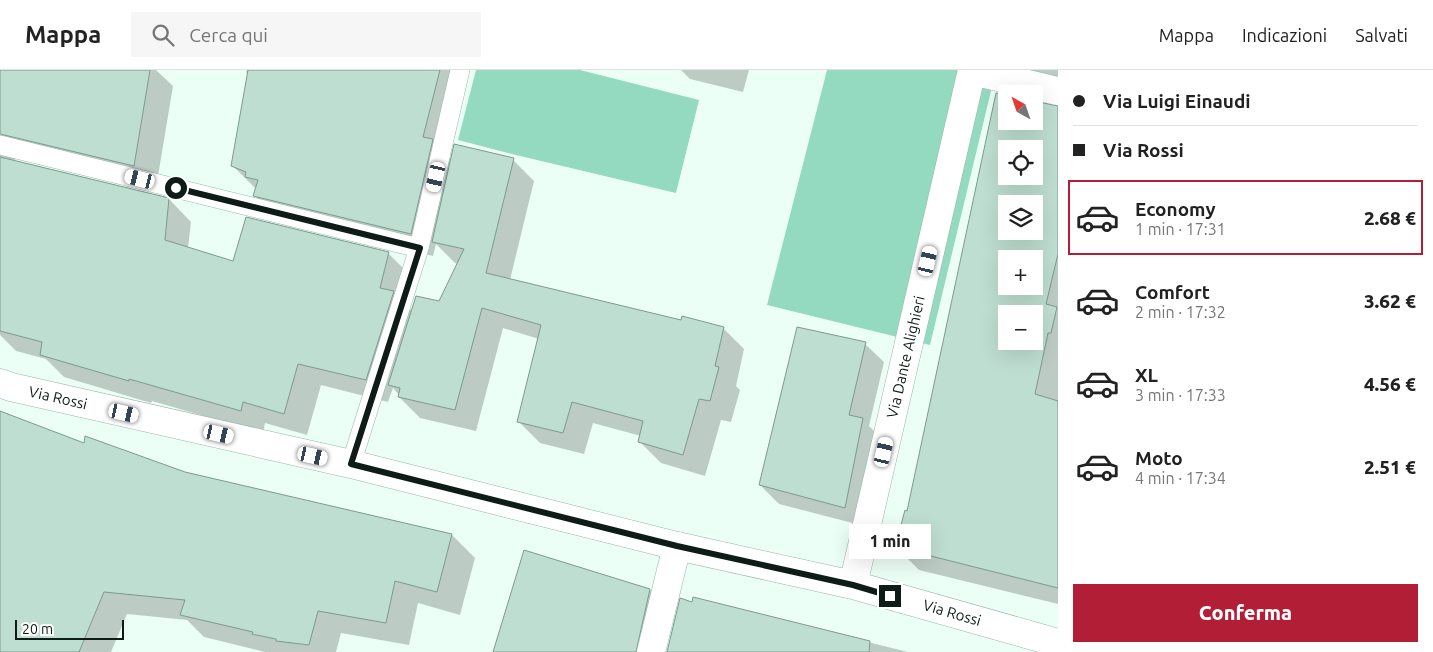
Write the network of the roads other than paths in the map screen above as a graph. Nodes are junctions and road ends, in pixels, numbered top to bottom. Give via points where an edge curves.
1 (460, 70) edge
2 (972, 70) edge
3 (1058, 92) edge
4 (0, 145) edge
5 (420, 248) junction
6 (0, 383) edge
7 (351, 464) junction
8 (677, 546) junction
9 (853, 585) junction
10 (1058, 643) edge
11 (651, 652) edge

1 - 5 lane
2 - 3 street
2 - 9 street, Via Dante Alighieri
4 - 5 lane
5 - 7 lane
6 - 7 street, Via Rossi
7 - 8 street, Via Rossi
8 - 9 street, Via Rossi
8 - 11 street
9 - 10 street, Via Rossi

